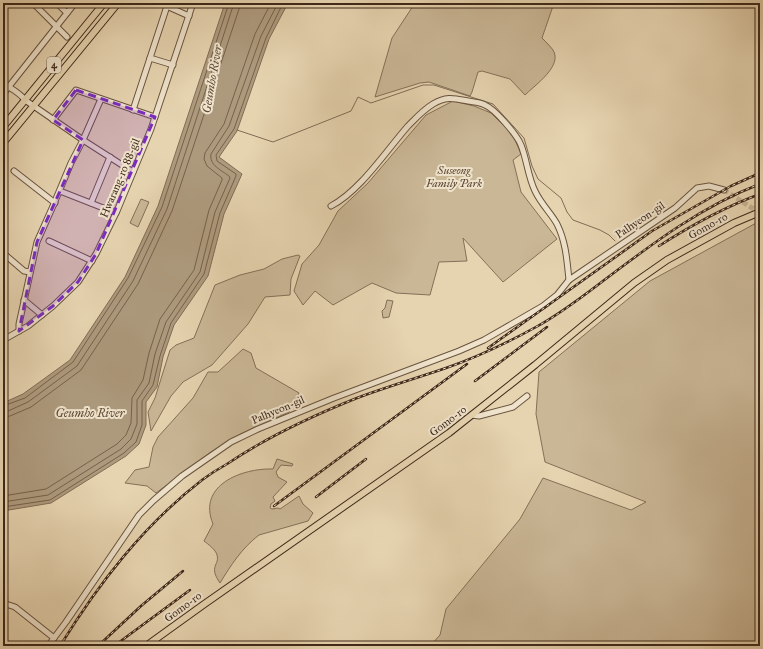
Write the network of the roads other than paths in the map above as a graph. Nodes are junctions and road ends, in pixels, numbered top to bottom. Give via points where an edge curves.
1 (33, 3) edge
2 (57, 3) edge
3 (75, 3) edge
4 (104, 3) edge
5 (118, 3) edge
6 (160, 3) edge
7 (193, 3) edge
8 (167, 6) junction
9 (67, 13) junction
10 (189, 16) junction
11 (57, 26) junction
12 (68, 37) dead end
13 (150, 58) junction
14 (173, 65) junction
15 (3, 83) edge
16 (8, 87) junction
17 (3, 94) edge
18 (101, 99) junction
19 (25, 100) junction
20 (33, 106) junction
21 (133, 110) junction
22 (155, 117) junction
23 (53, 120) junction
24 (3, 127) edge
25 (83, 140) junction
26 (3, 143) edge
27 (110, 157) junction
28 (14, 171) dead end
29 (133, 172) junction
30 (724, 190) tunnel mouth
31 (60, 191) junction
32 (55, 203) junction
33 (91, 203) junction
34 (331, 206) dead end
35 (760, 212) edge
36 (116, 213) junction
37 (49, 241) dead end
38 (3, 253) edge
39 (92, 261) junction
40 (30, 272) junction
41 (569, 280) junction
42 (25, 299) junction
43 (42, 315) junction
44 (19, 331) junction
45 (3, 340) edge
46 (526, 396) dead end
47 (472, 415) junction
48 (3, 603) edge
49 (54, 638) junction
50 (48, 646) edge
51 (146, 646) edge

1 - 11 street
2 - 9 street
3 - 9 street
4 - 19 main road, 4
5 - 20 main road
6 - 8 street
7 - 10 street, Hwarang-ro 88-gil
8 - 10 street
8 - 13 street
9 - 11 street
10 - 14 street, Hwarang-ro 88-gil
11 - 12 street
11 - 16 street
13 - 14 street
13 - 21 street
14 - 22 street, Hwarang-ro 88-gil
15 - 16 street
16 - 17 street
16 - 19 street via 13,88
18 - 21 street
18 - 23 street via 76,90
18 - 25 street
19 - 20 street
19 - 24 main road, 4
20 - 23 street
20 - 26 main road
21 - 22 street
22 - 29 street, Hwarang-ro 88-gil
23 - 25 street
25 - 27 street
25 - 31 street
27 - 29 street
27 - 33 street
28 - 32 street
29 - 36 street, Hwarang-ro 88-gil
30 - 41 street, Palhyeon-gil via 709,186 697,188 675,208
31 - 32 street
31 - 33 street
32 - 40 street via 37,242
33 - 36 street
34 - 41 street via 348,194 432,104 452,97 485,105 512,131 522,145 535,191 560,231 566,250
35 - 47 main road, Gomo-ro via 734,223 647,274
36 - 39 street, Hwarang-ro 88-gil
37 - 39 street
38 - 40 street via 24,271
39 - 43 street, Hwarang-ro 88-gil via 78,282
40 - 42 street
41 - 49 street, Palhyeon-gil via 557,296 543,306 484,340 284,418 241,436 225,447 168,488 139,515
42 - 43 street
42 - 44 street
43 - 44 street, Hwarang-ro 88-gil
44 - 45 street, Hwarang-ro 88-gil
46 - 47 street via 513,407 479,416
47 - 51 main road, Gomo-ro
48 - 49 street via 15,607
49 - 50 street, Palhyeon-gil

